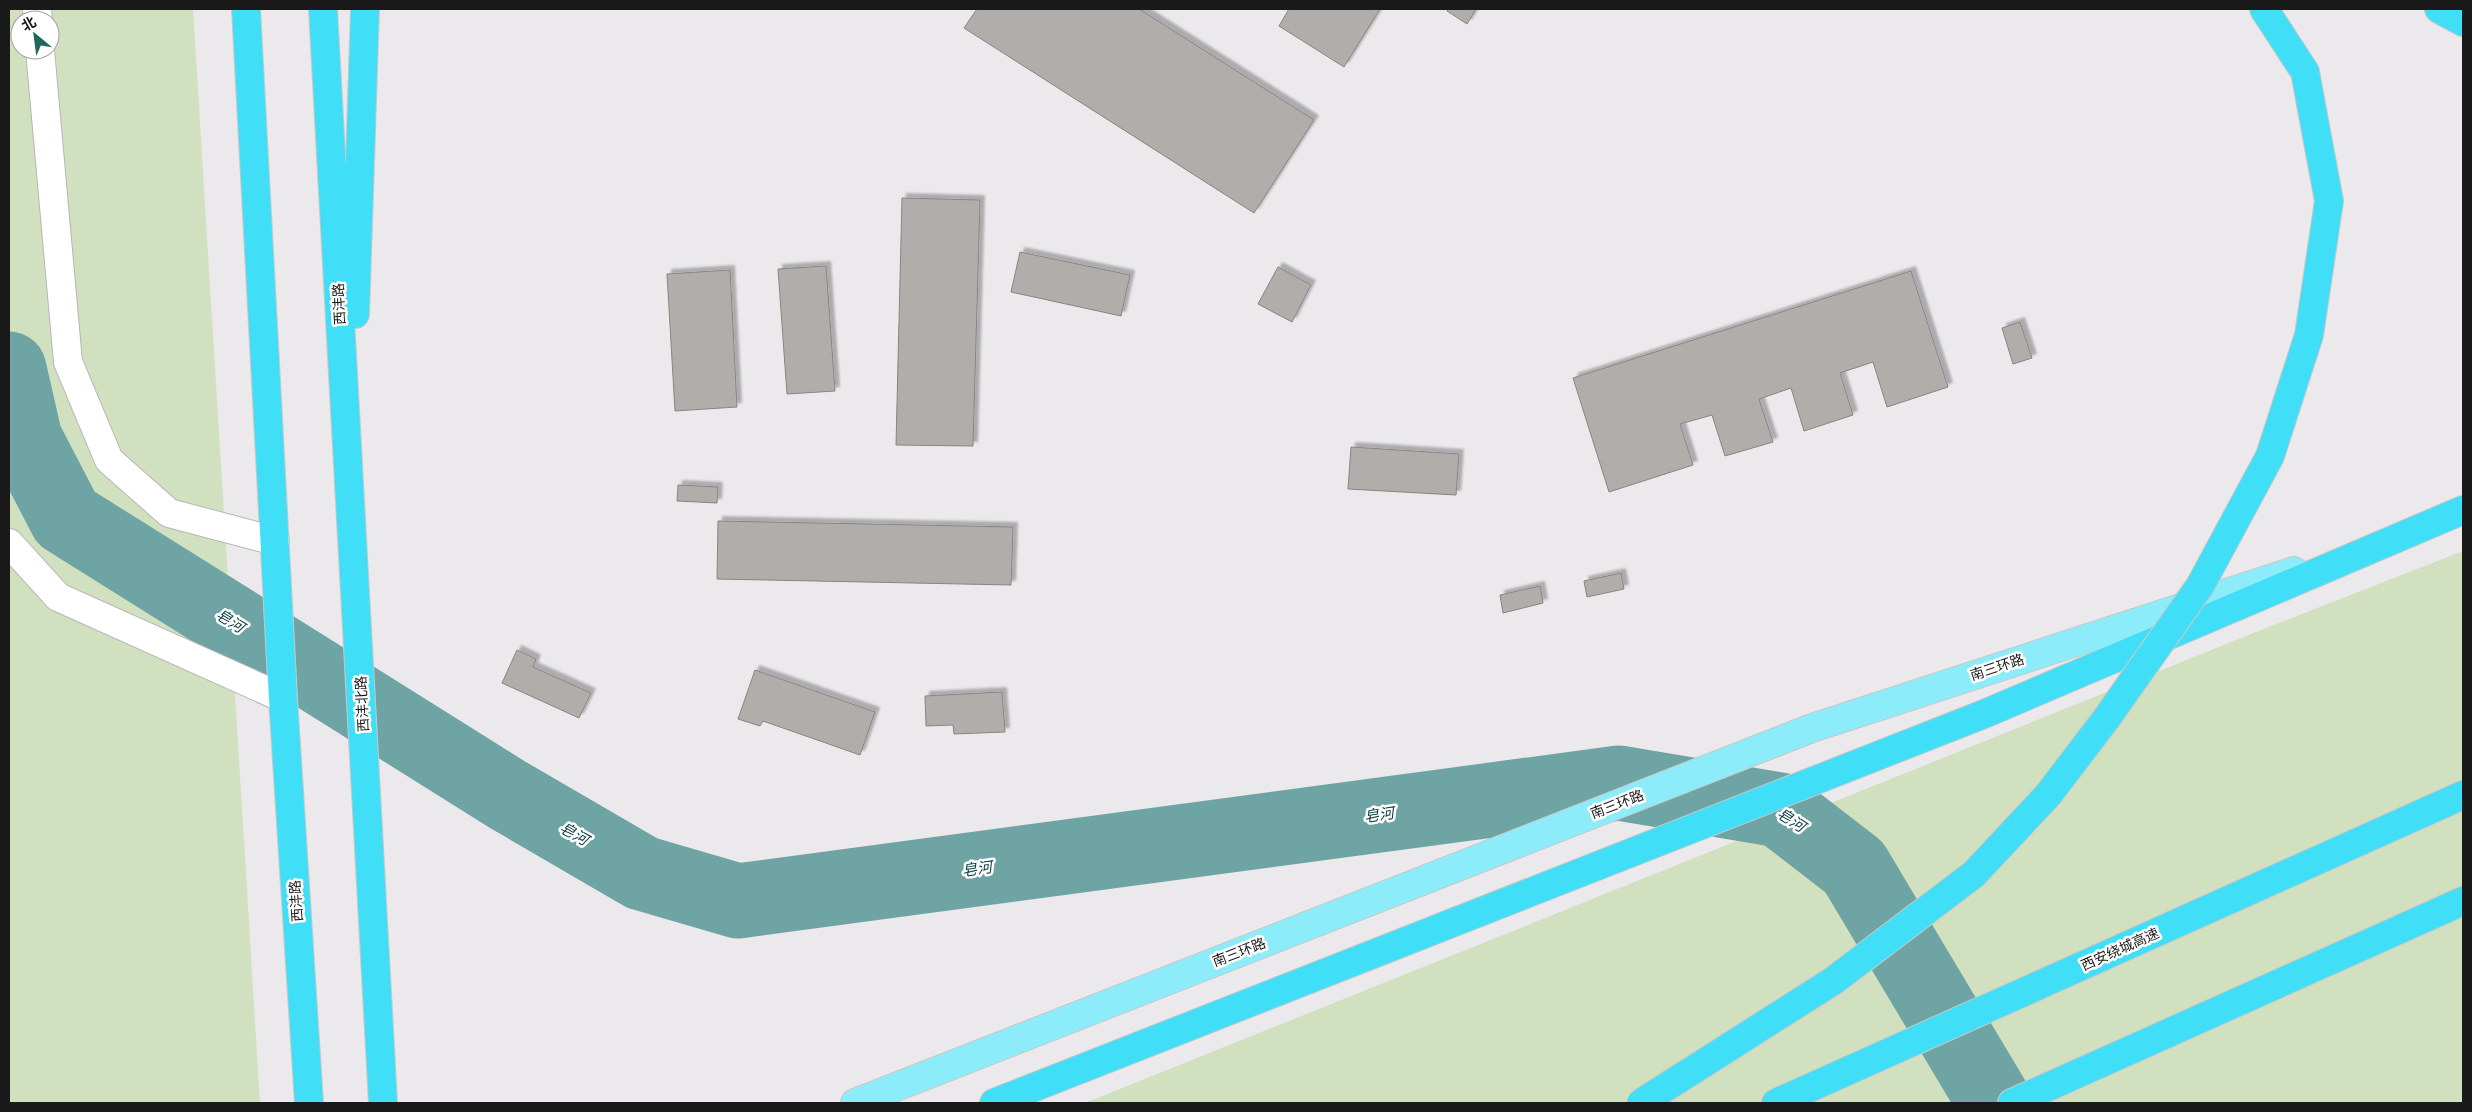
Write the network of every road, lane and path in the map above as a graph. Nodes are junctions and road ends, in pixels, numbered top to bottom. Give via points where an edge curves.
1 (246, 9) edge
2 (323, 9) edge
3 (366, 9) edge
4 (2264, 9) edge
5 (2439, 9) edge
6 (2463, 22) edge
7 (41, 60) edge
8 (349, 498) junction
9 (2463, 510) edge
10 (2390, 539) junction
11 (275, 541) junction
12 (9, 543) edge
13 (356, 599) joint
14 (283, 698) junction
15 (2463, 795) edge
16 (2463, 901) edge
17 (309, 1103) edge
18 (383, 1103) edge
19 (855, 1103) edge
20 (994, 1103) edge
21 (1641, 1103) edge
22 (1776, 1103) edge
23 (2012, 1103) edge

1 - 11 highway
2 - 8 highway, 西沣路
3 - 8 highway
4 - 21 highway, bridge via 2305,72 2329,201 2309,335 2270,456 2200,586 2048,795 1974,874 1833,981
5 - 6 highway
7 - 11 lane via 68,362 109,460 169,513
8 - 13 highway, 西沣路
9 - 10 highway, 南三环路
10 - 19 main road, 南三环路 via 1812,728
10 - 20 highway, 南三环路, bridge via 1984,714
11 - 14 highway
12 - 14 lane via 58,597
13 - 18 highway, 西沣北路
14 - 17 highway, 西沣路
15 - 22 highway, 西安绕城高速
16 - 23 highway

